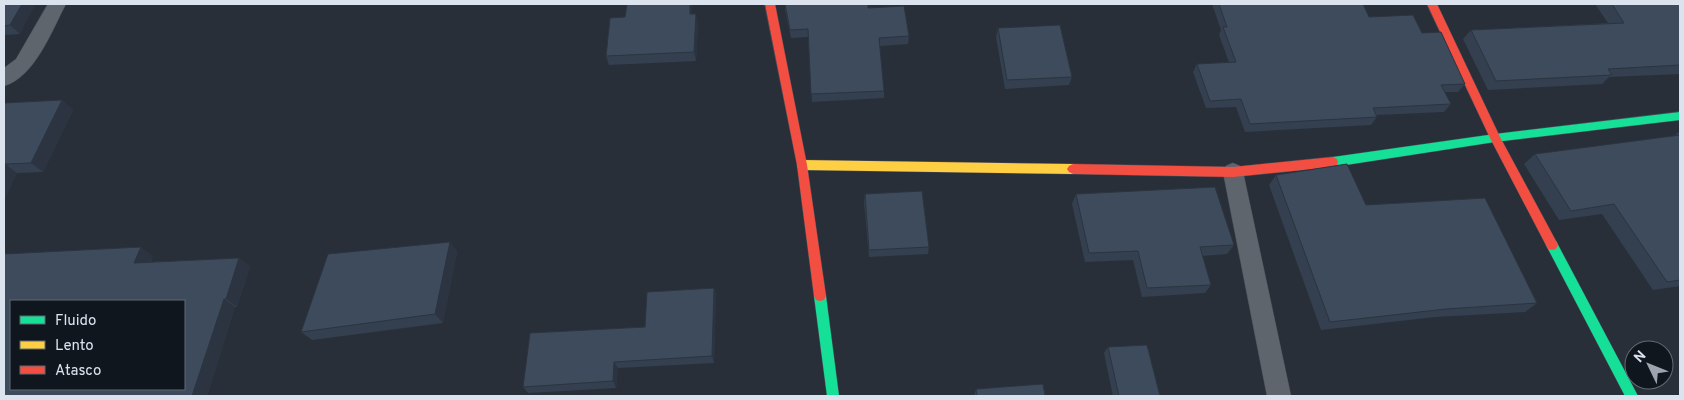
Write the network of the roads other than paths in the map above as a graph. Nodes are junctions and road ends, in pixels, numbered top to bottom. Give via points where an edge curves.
1 (58, 4) edge
2 (770, 4) edge
3 (1432, 4) edge
4 (4, 78) edge
5 (1680, 116) edge
6 (1495, 138) junction
7 (802, 165) junction
8 (1233, 172) junction
9 (833, 396) edge
10 (1279, 396) edge
11 (1632, 396) edge

1 - 4 lane via 22,64
2 - 7 street
3 - 6 street
5 - 6 street
6 - 8 street via 1368,158
6 - 11 street
7 - 8 street
7 - 9 street
8 - 10 lane

